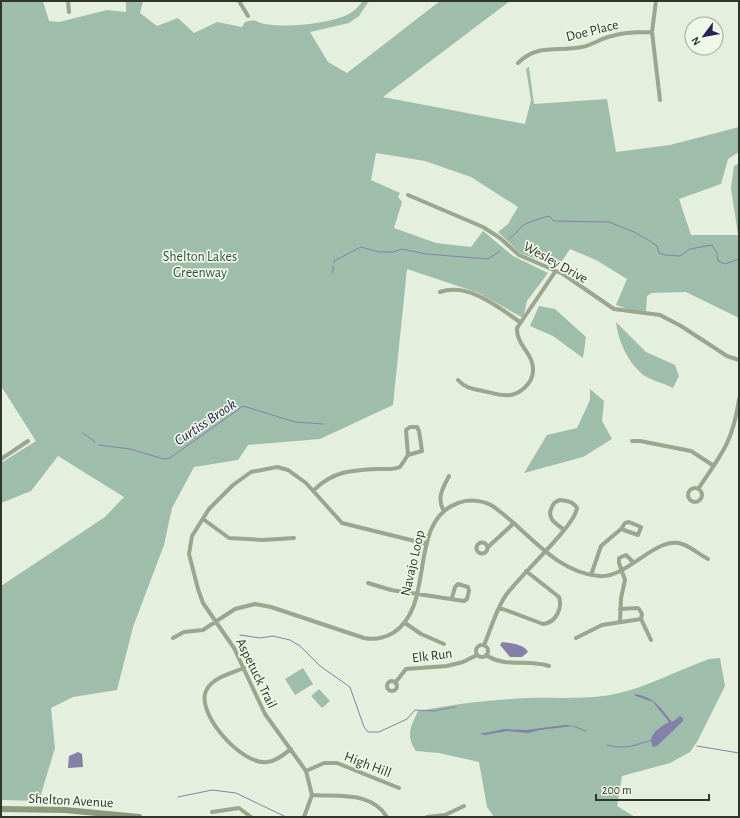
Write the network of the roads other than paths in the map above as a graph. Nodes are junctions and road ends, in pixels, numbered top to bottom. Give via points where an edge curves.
1 (68, 1) edge
2 (240, 1) edge
3 (656, 1) edge
4 (69, 12) dead end
5 (248, 16) dead end
6 (652, 32) junction
7 (518, 63) dead end
8 (660, 100) dead end
9 (408, 195) dead end
10 (555, 272) junction
11 (440, 292) dead end
12 (520, 322) junction
13 (739, 360) edge
14 (458, 380) dead end
15 (739, 399) edge
16 (28, 441) dead end
17 (632, 441) dead end
18 (408, 455) junction
19 (1, 459) edge
20 (714, 466) junction
21 (449, 476) dead end
22 (698, 489) dead end
23 (314, 490) junction
24 (444, 511) junction
25 (203, 518) junction
26 (514, 523) junction
27 (621, 529) junction
28 (564, 530) junction
29 (294, 538) dead end
30 (427, 544) junction
31 (488, 547) dead end
32 (544, 551) junction
33 (708, 559) dead end
34 (633, 562) junction
35 (526, 571) junction
36 (622, 571) junction
37 (591, 575) junction
38 (368, 584) dead end
39 (416, 593) junction
40 (452, 598) junction
41 (500, 608) junction
42 (620, 610) junction
43 (641, 619) junction
44 (216, 621) junction
45 (620, 622) junction
46 (405, 623) junction
47 (173, 638) dead end
48 (576, 638) dead end
49 (651, 640) dead end
50 (444, 644) dead end
51 (484, 645) junction
52 (477, 655) junction
53 (486, 656) junction
54 (549, 666) dead end
55 (244, 668) junction
56 (395, 683) dead end
57 (291, 749) junction
58 (306, 770) junction
59 (399, 788) dead end
60 (312, 795) junction
61 (464, 806) dead end
62 (1, 809) edge
63 (212, 812) dead end
64 (139, 817) edge
65 (251, 817) edge
66 (304, 817) edge
67 (387, 817) edge
68 (427, 817) edge

1 - 4 street
2 - 5 street
3 - 6 street
6 - 7 street, Doe Place via 611,36 588,46 571,49 543,50 527,55
6 - 8 street
9 - 10 street, Wesley Drive via 483,226 519,255
10 - 12 street
10 - 13 street, Wesley Drive via 563,274 614,309 660,315 722,353
11 - 12 street via 451,290 478,296
12 - 14 street via 517,328 518,338 530,357 533,370 529,384 525,388 505,396 466,387
15 - 20 street via 733,432
16 - 19 street
17 - 20 street via 691,451
18 - 18 street via 405,432 408,428 417,427 422,451
18 - 23 street via 403,465 398,468 335,474
20 - 22 street
21 - 24 street via 440,497
23 - 25 street, Aspetuck Trail via 285,468 254,471 225,491
23 - 30 street, Aspetuck Trail via 342,523
24 - 26 street, Navajo Loop via 462,501 481,502
24 - 30 street, Navajo Loop via 433,525
25 - 29 street via 229,538
25 - 44 street, Aspetuck Trail via 192,536 190,554 201,599
26 - 31 street
26 - 32 street, Navajo Loop
27 - 27 street via 629,522 641,527 642,530 638,535
27 - 37 street via 601,546
28 - 28 street via 577,508 570,502 560,500 552,505 549,514
28 - 32 street
30 - 39 street, Navajo Loop
32 - 35 street
32 - 37 street, Navajo Loop via 562,564
33 - 34 street, Navajo Loop via 682,544 671,543
34 - 36 street, Navajo Loop
34 - 36 street via 626,555 619,558
35 - 41 street via 506,595
35 - 41 street via 559,597 560,607 554,619 546,624 540,624
36 - 37 street, Navajo Loop via 600,576
36 - 42 street via 625,580
38 - 39 street
39 - 40 street
39 - 46 street, Navajo Loop via 413,610
40 - 40 street via 464,601 467,599 468,587 458,584
41 - 51 street
42 - 43 street via 637,608 642,614
42 - 45 street
43 - 45 street
43 - 49 street
44 - 46 street, Navajo Loop via 235,609 255,604 367,639 386,636
44 - 47 street, Navajo Loop via 203,630 184,632
44 - 55 street, Aspetuck Trail
45 - 48 street via 602,625
46 - 50 street via 421,634
51 - 52 street via 478,646
51 - 53 street via 488,651
52 - 53 street
52 - 56 street, Elk Run via 463,662 442,667 406,669
53 - 54 street via 502,662
55 - 57 street, Aspetuck Trail via 265,714
55 - 57 street via 217,679 210,685 203,697 209,714 232,747 256,760 266,763
57 - 58 street, Aspetuck Trail
58 - 59 street, High Hill via 324,763 337,763
58 - 60 street, Aspetuck Trail
60 - 66 street
60 - 67 street via 359,797 376,804
61 - 68 street via 445,815
62 - 64 main road, Shelton Avenue via 65,810
63 - 65 street via 239,808

